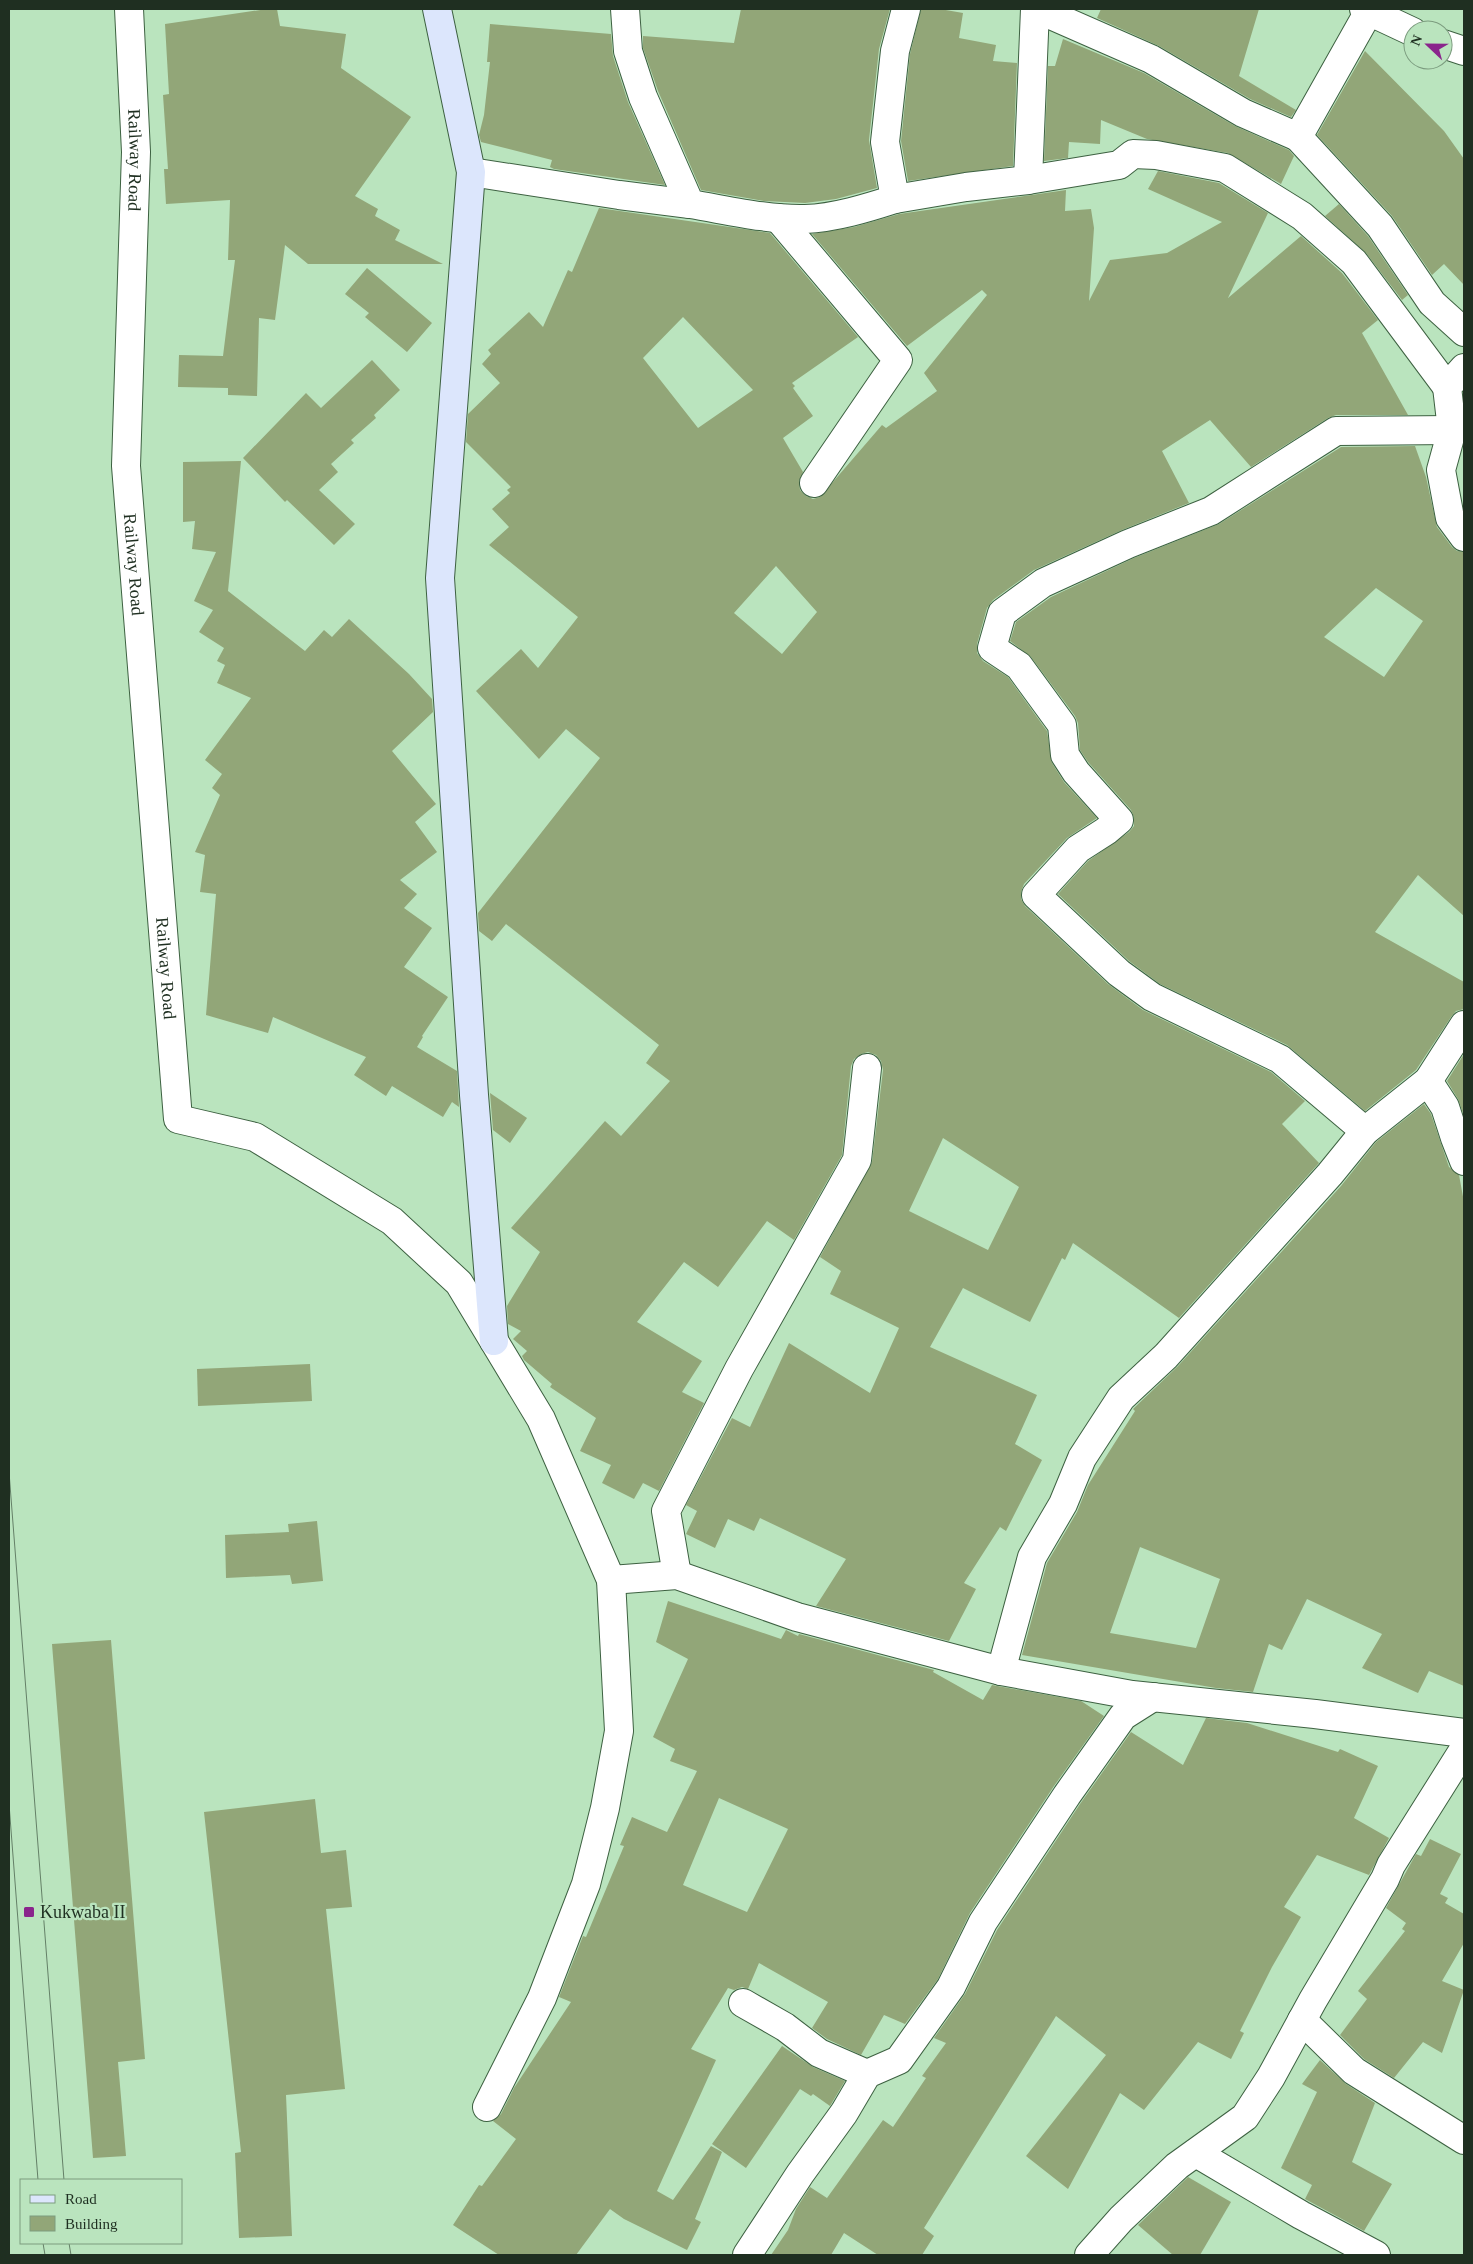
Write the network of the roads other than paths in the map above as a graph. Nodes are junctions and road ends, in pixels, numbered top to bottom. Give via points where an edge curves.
1 (129, 9) edge
2 (437, 9) edge
3 (625, 9) edge
4 (906, 9) edge
5 (1036, 9) edge
6 (1366, 10) edge
7 (1403, 27) edge
8 (1298, 137) junction
9 (471, 172) junction
10 (1028, 180) junction
11 (895, 199) junction
12 (690, 204) junction
13 (778, 218) junction
14 (1464, 332) edge
15 (1456, 377) edge
16 (1452, 430) junction
17 (814, 483) dead end
18 (1464, 537) edge
19 (1464, 1025) edge
20 (867, 1068) dead end
21 (1428, 1081) junction
22 (1365, 1131) junction
23 (1464, 1161) edge
24 (494, 1341) junction
25 (677, 1575) junction
26 (611, 1580) junction
27 (1002, 1671) junction
28 (1153, 1697) junction
29 (1464, 1733) edge
30 (1464, 1749) edge
31 (743, 2003) dead end
32 (1302, 2020) junction
33 (867, 2074) junction
34 (487, 2107) dead end
35 (1464, 2140) edge
36 (1196, 2153) junction
37 (747, 2255) edge
38 (1088, 2255) edge
39 (1376, 2255) edge

1 - 24 street, Railway Road via 136,152 126,466 178,1119 255,1137 392,1221 459,1283
2 - 9 street
3 - 12 street via 628,51 643,97
4 - 11 street via 895,51 885,142
5 - 8 street via 1151,59 1242,113
5 - 10 street
6 - 7 street
6 - 8 street
8 - 14 street via 1380,226 1432,303
9 - 12 street
9 - 24 street via 440,578 474,1095
10 - 11 street
10 - 15 street via 1119,165 1133,154 1225,168 1302,216 1354,262
11 - 13 street via 866,209 806,219
12 - 13 street
13 - 17 street via 898,360
15 - 16 street
16 - 18 street via 1441,470 1450,518
16 - 22 street via 1336,431 1211,511 1043,583 1002,612 992,648 1019,666 1062,725 1065,755 1076,772 1119,820 1078,849 1036,895 1119,973 1146,992 1280,1059
19 - 21 street
20 - 25 street via 857,1160 739,1369 666,1511
21 - 22 street
21 - 23 street via 1445,1106
22 - 27 street via 1172,1349 1122,1398 1082,1458 1063,1504 1032,1557
24 - 26 street via 541,1419
25 - 26 street
25 - 27 street via 797,1617
26 - 34 street via 620,1731 605,1808 586,1884 542,1998
27 - 28 street
28 - 29 street
28 - 33 street via 1123,1716 1067,1795 984,1922 951,1987 899,2060
30 - 32 street via 1391,1865
31 - 33 street via 785,2027 819,2052
32 - 35 street via 1354,2071
32 - 36 street via 1245,2117
33 - 37 street
36 - 38 street via 1177,2166
36 - 39 street

